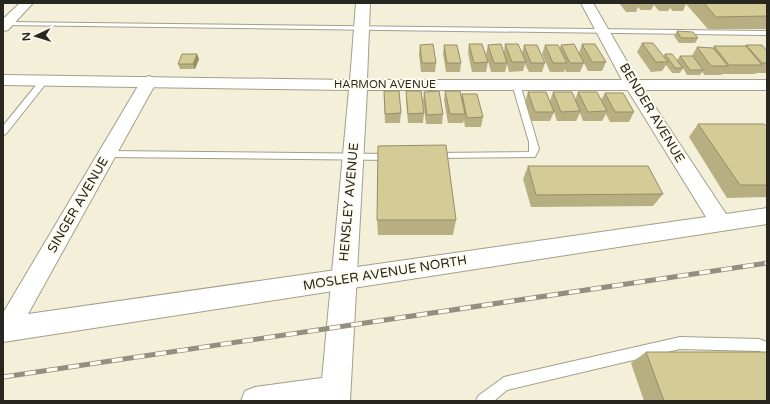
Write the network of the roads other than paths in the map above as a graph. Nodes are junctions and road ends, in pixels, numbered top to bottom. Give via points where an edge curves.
1 (27, 3) edge
2 (363, 3) edge
3 (587, 3) edge
4 (4, 26) edge
5 (360, 29) junction
6 (604, 31) junction
7 (767, 33) edge
8 (3, 80) edge
9 (44, 81) junction
10 (149, 81) junction
11 (358, 84) junction
12 (516, 84) junction
13 (632, 84) junction
14 (767, 85) edge
15 (3, 132) edge
16 (108, 154) junction
17 (425, 156) edge
18 (354, 157) junction
19 (401, 157) edge
20 (767, 216) edge
21 (720, 222) junction
22 (343, 279) junction
23 (5, 329) edge
24 (767, 348) edge
25 (336, 395) edge
26 (255, 401) edge
27 (482, 401) edge

1 - 4 street
2 - 5 street, HENSLEY AVENUE
3 - 6 street, BENDER AVENUE
4 - 5 lane
5 - 6 lane
5 - 11 street, HENSLEY AVENUE
6 - 7 lane
6 - 13 street, BENDER AVENUE
8 - 9 street, HARMON AVENUE
9 - 10 street, HARMON AVENUE
9 - 15 lane
10 - 11 street, HARMON AVENUE
10 - 16 street, SINGER AVENUE
11 - 12 street, HARMON AVENUE
11 - 18 street, HENSLEY AVENUE
12 - 13 street, HARMON AVENUE
12 - 17 lane via 533,142 532,154
13 - 14 street, HARMON AVENUE
13 - 21 street, BENDER AVENUE
16 - 18 lane
16 - 23 street, SINGER AVENUE
18 - 19 lane
18 - 22 street, HENSLEY AVENUE
20 - 21 street, MOSLER AVENUE NORTH
21 - 22 street, MOSLER AVENUE NORTH
22 - 23 street, MOSLER AVENUE NORTH
22 - 25 street, HENSLEY AVENUE
24 - 27 lane via 759,345 680,343 504,384
25 - 26 street

